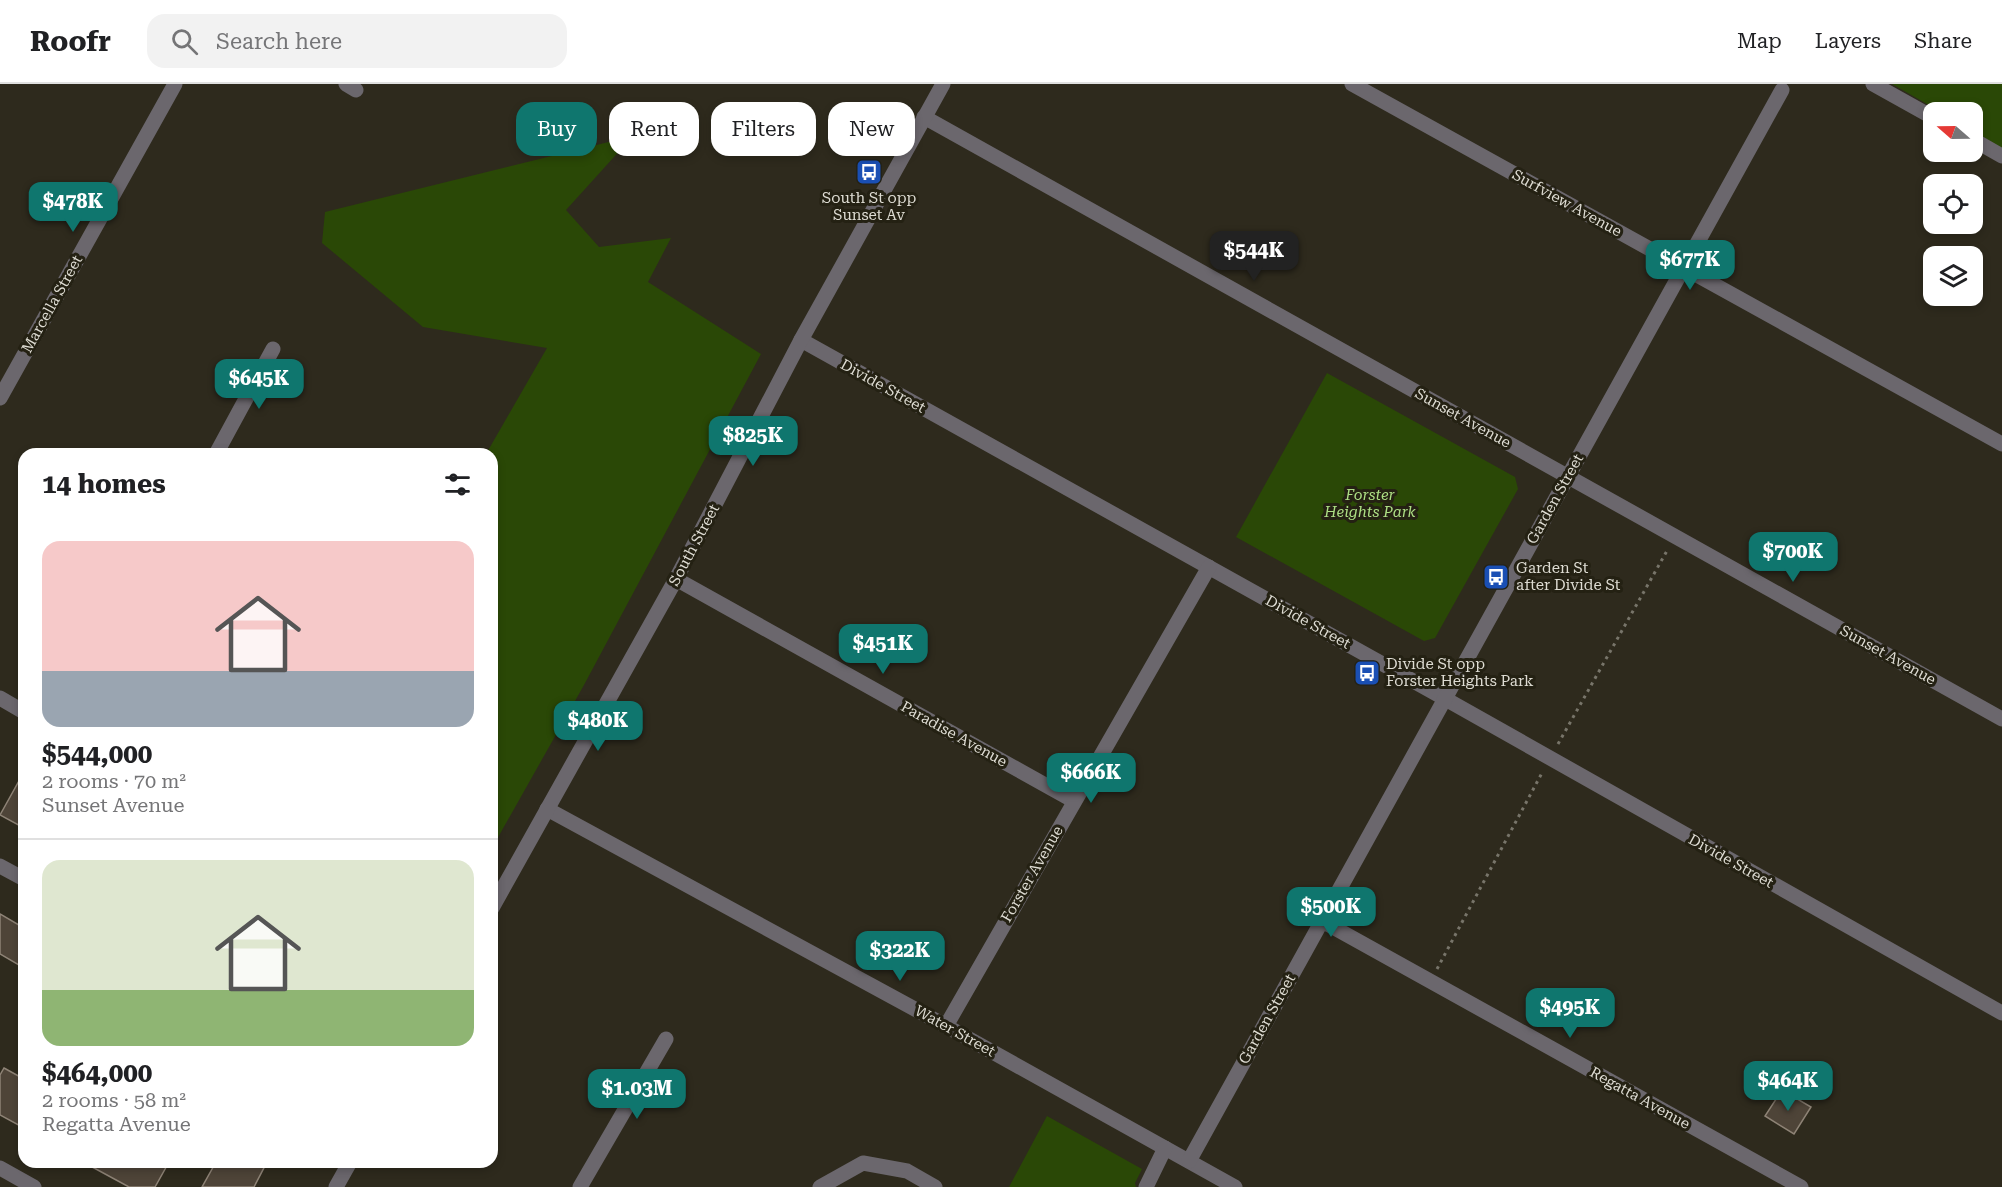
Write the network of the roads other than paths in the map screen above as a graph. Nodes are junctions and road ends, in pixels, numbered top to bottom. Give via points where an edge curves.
1 (175, 84) edge
2 (943, 84) edge
3 (1352, 84) edge
4 (1873, 84) edge
5 (1782, 90) dead end
6 (1923, 112) edge
7 (924, 117) junction
8 (1983, 145) edge
9 (2002, 156) edge
10 (1684, 268) junction
11 (801, 340) junction
12 (273, 349) dead end
13 (0, 398) edge
14 (2002, 444) edge
15 (219, 448) edge
16 (1568, 476) junction
17 (1209, 567) junction
18 (676, 579) junction
19 (0, 698) edge
20 (1445, 699) junction
21 (18, 708) edge
22 (2002, 719) edge
23 (1074, 801) junction
24 (548, 809) junction
25 (0, 866) edge
26 (18, 876) edge
27 (498, 897) edge
28 (1322, 921) junction
29 (2002, 1012) edge
30 (946, 1026) junction
31 (666, 1039) dead end
32 (1165, 1148) junction
33 (1189, 1161) junction
34 (0, 1168) edge
35 (347, 1168) edge
36 (1218, 1183) edge
37 (34, 1187) edge
38 (336, 1187) edge
39 (580, 1187) edge
40 (820, 1187) edge
41 (935, 1187) edge
42 (1146, 1187) edge
43 (1235, 1187) edge
44 (1801, 1187) edge

1 - 13 street, Marcella Street
2 - 7 street, South Street
3 - 10 street, Surfview Avenue
4 - 6 street
5 - 10 street, Garden Street
7 - 11 street, South Street
7 - 16 street, Sunset Avenue
8 - 9 street
10 - 14 street, Surfview Avenue
10 - 16 street, Garden Street
11 - 17 street, Divide Street
11 - 18 street, South Street
12 - 15 street
16 - 20 street, Garden Street
16 - 22 street, Sunset Avenue
17 - 20 street, Divide Street
17 - 23 street, Forster Avenue
18 - 23 street, Paradise Avenue
18 - 24 street, South Street
19 - 21 street
20 - 28 street, Garden Street
20 - 29 street, Divide Street
23 - 30 street, Forster Avenue
24 - 27 street, South Street
24 - 30 street, Water Street
25 - 26 street
28 - 33 street, Garden Street
28 - 44 street, Regatta Avenue
30 - 32 street, Water Street
31 - 39 street
32 - 33 street, Water Street
32 - 42 street
33 - 36 street, Water Street
34 - 37 street
35 - 38 street
36 - 43 street, Water Street
40 - 41 street via 862,1163 907,1172

